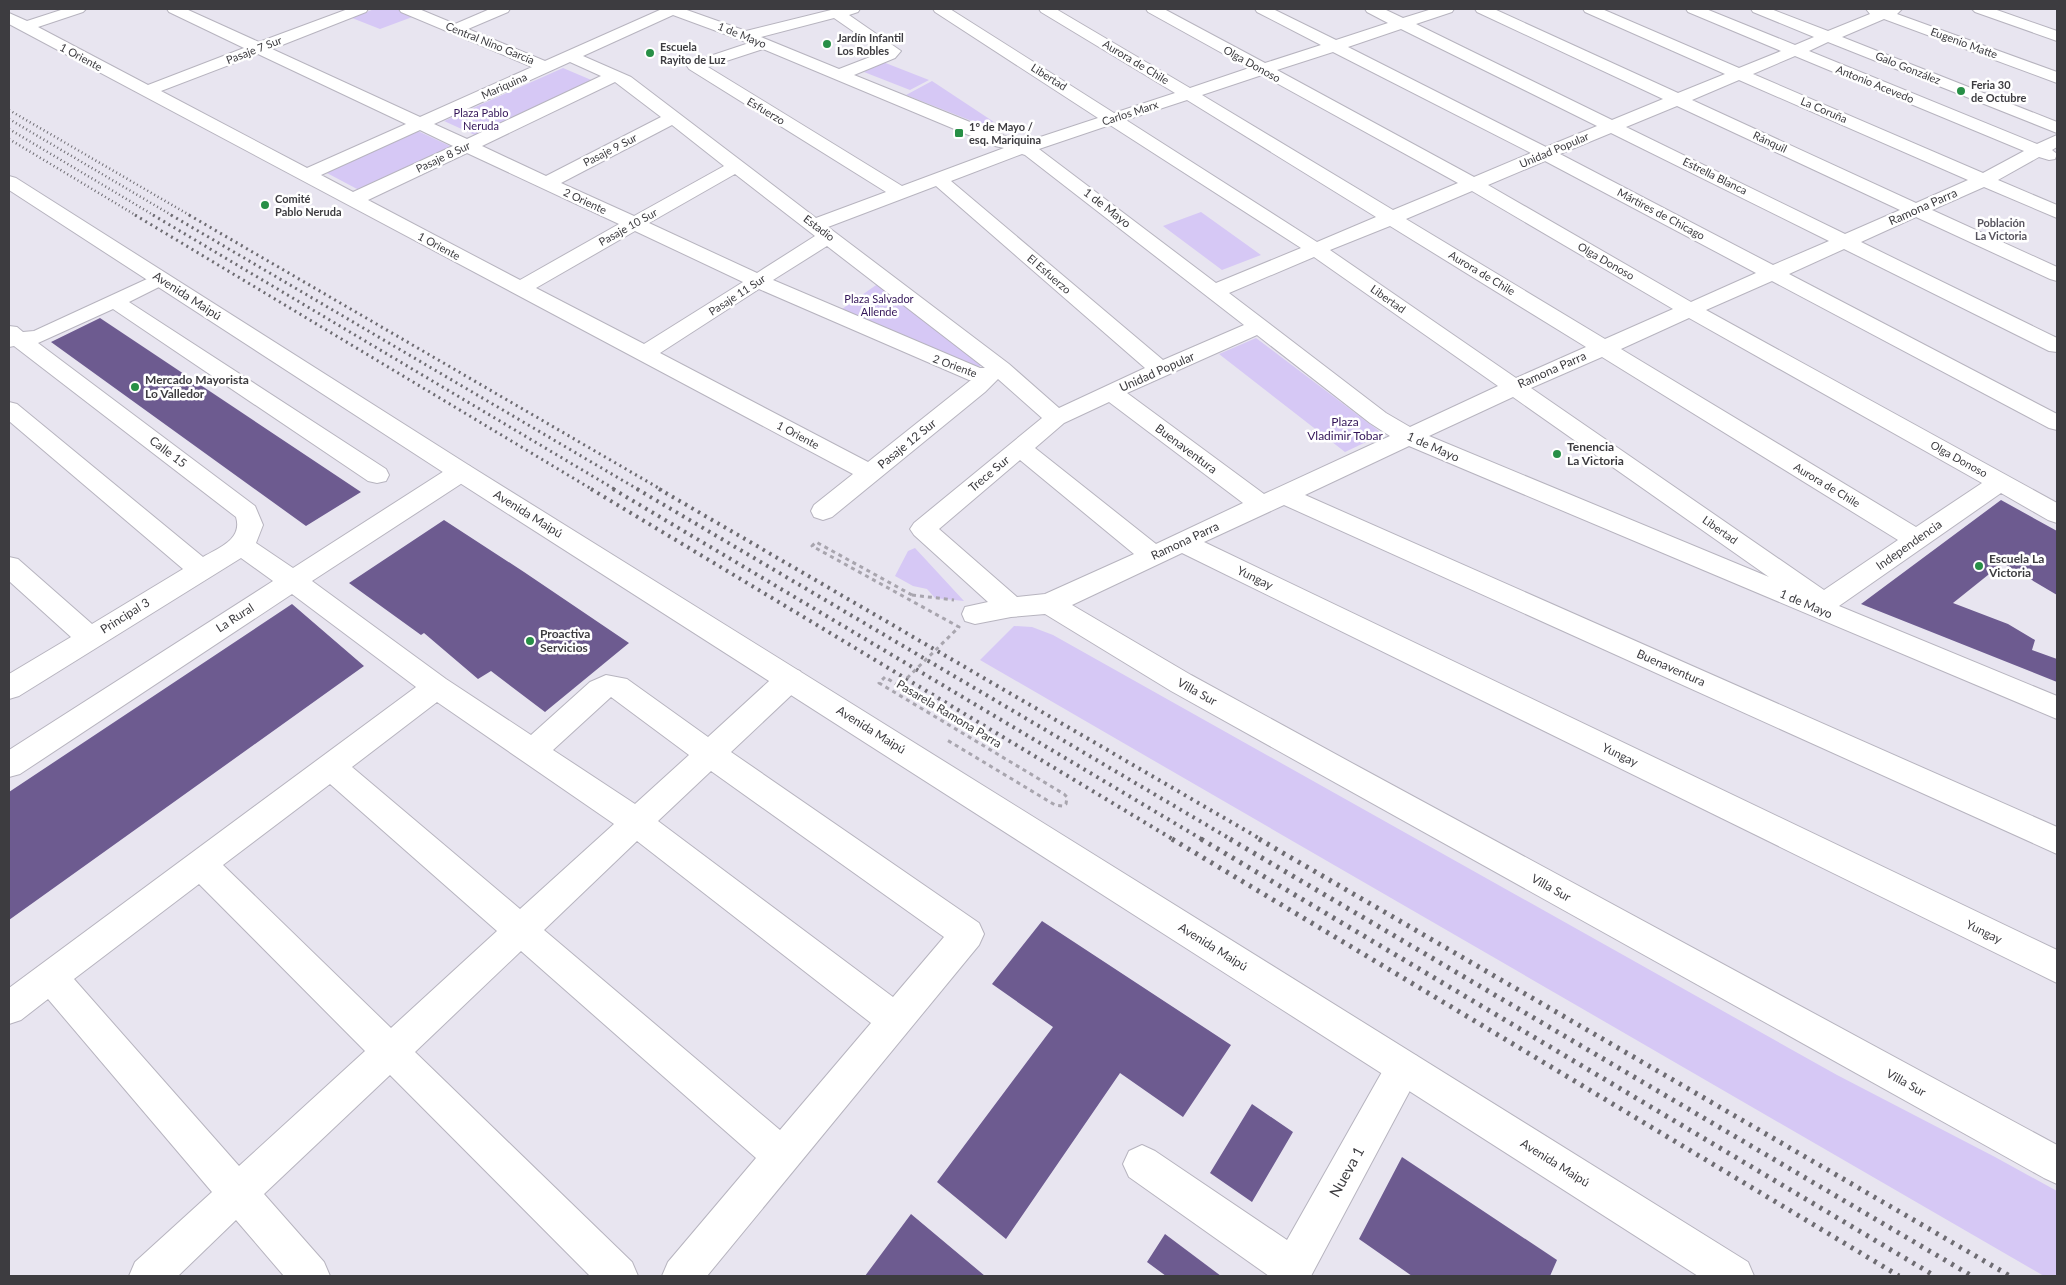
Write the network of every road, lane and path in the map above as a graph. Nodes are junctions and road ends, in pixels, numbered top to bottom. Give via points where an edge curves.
1 (78, 9) edge
2 (174, 9) edge
3 (361, 9) edge
4 (406, 9) edge
5 (504, 9) edge
6 (672, 9) edge
7 (853, 9) edge
8 (940, 9) edge
9 (1046, 9) edge
10 (1153, 9) edge
11 (1262, 9) edge
12 (1372, 9) edge
13 (1447, 9) edge
14 (1482, 9) edge
15 (1590, 9) edge
16 (1692, 9) edge
17 (1758, 9) edge
18 (1980, 9) edge
19 (1884, 10) edge
20 (836, 13) junction
21 (17, 23) edge
22 (1402, 24) junction
23 (455, 29) junction
24 (745, 36) junction
25 (2057, 36) edge
26 (1828, 37) junction
27 (763, 44) junction
28 (1334, 46) junction
29 (258, 48) junction
30 (1794, 50) junction
31 (570, 56) junction
32 (546, 66) junction
33 (1262, 70) junction
34 (1739, 74) junction
35 (839, 75) junction
36 (615, 76) junction
37 (2057, 78) edge
38 (146, 91) junction
39 (1189, 94) junction
40 (1677, 99) junction
41 (673, 118) junction
42 (1114, 118) junction
43 (420, 124) junction
44 (1613, 126) junction
45 (2057, 128) edge
46 (2057, 140) edge
47 (466, 146) junction
48 (1023, 148) junction
49 (1546, 154) junction
50 (2048, 155) edge
51 (737, 166) junction
52 (306, 175) junction
53 (938, 179) junction
54 (1984, 180) junction
55 (9, 182) edge
56 (546, 183) junction
57 (1473, 184) junction
58 (900, 193) junction
59 (352, 200) junction
60 (1918, 210) junction
61 (2057, 212) edge
62 (1392, 218) junction
63 (634, 224) junction
64 (822, 230) junction
65 (1846, 241) junction
66 (1315, 249) junction
67 (1773, 274) junction
68 (2057, 275) edge
69 (155, 276) junction
70 (757, 281) junction
71 (520, 288) junction
72 (1213, 292) junction
73 (114, 301) junction
74 (1690, 310) junction
75 (1258, 327) junction
76 (11, 337) edge
77 (2057, 346) edge
78 (1603, 347) junction
79 (644, 354) junction
80 (1160, 369) junction
81 (995, 372) junction
82 (1515, 387) junction
83 (1110, 392) junction
84 (9, 409) edge
85 (1056, 418) junction
86 (2057, 423) edge
87 (1409, 437) junction
88 (1020, 448) junction
89 (461, 472) junction
90 (870, 473) junction
91 (377, 474) dead end
92 (2000, 482) junction
93 (1273, 500) junction
94 (823, 511) dead end
95 (2057, 514) edge
96 (1917, 540) junction
97 (1182, 542) junction
98 (241, 546) junction
99 (1154, 556) junction
100 (9, 566) edge
101 (201, 570) junction
102 (293, 581) junction
103 (912, 595) dead end
104 (1049, 604) junction
105 (1821, 606) junction
106 (1011, 607) junction
107 (975, 614) dead end
108 (90, 638) junction
109 (790, 679) junction
110 (436, 687) junction
111 (9, 688) edge
112 (2057, 708) edge
113 (947, 740) dead end
114 (532, 752) junction
115 (710, 754) junction
116 (9, 765) edge
117 (330, 766) junction
118 (636, 822) junction
119 (2057, 841) edge
120 (200, 864) junction
121 (520, 931) junction
122 (2057, 967) edge
123 (50, 977) junction
124 (9, 1008) edge
125 (896, 1020) junction
126 (390, 1052) junction
127 (1404, 1068) junction
128 (782, 1156) junction
129 (1142, 1164) dead end
130 (2057, 1165) edge
131 (238, 1193) junction
132 (1292, 1272) edge
133 (149, 1276) edge
134 (310, 1276) edge
135 (618, 1276) edge
136 (682, 1276) edge
137 (1734, 1276) edge

1 - 21 street
2 - 29 street, 2 Oriente
3 - 29 street, Pasaje 7 Sur
4 - 23 street, Central Nino García
5 - 23 street
6 - 24 street, 1 de Mayo
6 - 31 street, Mariquina
7 - 20 street
8 - 42 street, Libertad
9 - 39 street, Aurora de Chile
10 - 33 street, Olga Donoso
11 - 28 street, Mártires de Chicago
12 - 22 street, Estrella Blanca
13 - 22 street, Carlos Marx
14 - 40 street, Ránquil
15 - 34 street, La Coruña
16 - 30 street, Antonio Acevedo
17 - 26 street, Galo González
18 - 25 street
19 - 26 street, Unidad Popular
19 - 37 street, Eugenio Matte
20 - 24 street
20 - 35 street via 893,51
21 - 38 street, 1 Oriente
22 - 28 street, Carlos Marx
22 - 44 street, Estrella Blanca
23 - 32 street, Central Nino García
24 - 27 street, 1 de Mayo
26 - 30 street, Unidad Popular
26 - 45 street, Galo González
27 - 35 street, 1 de Mayo
27 - 58 street, Esfuerzo via 695,66
28 - 33 street, Carlos Marx
28 - 49 street, Mártires de Chicago
29 - 38 street, Pasaje 7 Sur
29 - 43 street, 2 Oriente
30 - 34 street, Unidad Popular
30 - 50 street, Antonio Acevedo
31 - 32 street, Mariquina
31 - 36 street, Estadio
32 - 43 street, Mariquina
33 - 39 street, Carlos Marx
33 - 57 street, Olga Donoso
34 - 40 street, Unidad Popular
34 - 54 street, La Coruña
35 - 48 street, 1 de Mayo via 1001,142
36 - 41 street, Estadio
36 - 47 street, Pasaje 8 Sur
38 - 52 street, 1 Oriente
39 - 42 street, Carlos Marx
39 - 62 street, Aurora de Chile
40 - 44 street, Unidad Popular
40 - 60 street, Ránquil
41 - 51 street, Estadio
41 - 56 street, Pasaje 9 Sur
42 - 48 street, Carlos Marx
42 - 66 street, Libertad
43 - 47 street, 2 Oriente
43 - 52 street, Mariquina
44 - 49 street, Unidad Popular
44 - 65 street, Estrella Blanca
46 - 50 street, Ramona Parra
47 - 56 street, 2 Oriente
47 - 59 street, Pasaje 8 Sur
48 - 53 street, Carlos Marx
48 - 72 street, 1 de Mayo via 1038,155
49 - 57 street, Unidad Popular
49 - 67 street, Mártires de Chicago
50 - 54 street, Ramona Parra
51 - 63 street, Pasaje 10 Sur
51 - 64 street, Estadio
52 - 59 street, 1 Oriente
53 - 58 street, Carlos Marx
53 - 80 street, El Esfuerzo
54 - 60 street, Ramona Parra
54 - 61 street, La Coruña
55 - 69 street, Avenida Maipú
56 - 63 street, 2 Oriente
57 - 62 street, Unidad Popular
57 - 74 street, Olga Donoso
58 - 64 street, Carlos Marx
59 - 71 street, 1 Oriente
60 - 65 street, Ramona Parra
60 - 68 street, Ránquil
62 - 66 street, Unidad Popular
62 - 78 street, Aurora de Chile
63 - 70 street, 2 Oriente
63 - 71 street, Pasaje 10 Sur
64 - 70 street, Pasaje 11 Sur
64 - 81 street, Estadio
65 - 67 street, Ramona Parra
65 - 77 street, Estrella Blanca
66 - 72 street, Unidad Popular
66 - 82 street, Libertad
67 - 74 street, Ramona Parra
67 - 86 street, Mártires de Chicago
69 - 73 street
69 - 76 street
69 - 89 street, Avenida Maipú
70 - 79 street, Pasaje 11 Sur
70 - 81 street, 2 Oriente via 972,374
71 - 79 street, 1 Oriente
72 - 75 street, 1 de Mayo
73 - 76 street via 38,337
73 - 91 street
74 - 78 street, Ramona Parra
74 - 92 street, Olga Donoso
75 - 80 street, Unidad Popular
75 - 87 street, 1 de Mayo via 1378,418
76 - 98 street, Calle 15 via 246,512 252,522 251,532
78 - 82 street, Ramona Parra
78 - 96 street, Aurora de Chile
79 - 90 street, 1 Oriente
80 - 83 street, Unidad Popular
81 - 85 street, Estadio
81 - 90 street, Pasaje 12 Sur
82 - 87 street, Ramona Parra
82 - 105 street, Libertad
83 - 85 street, Unidad Popular
83 - 93 street, Buenaventura
84 - 101 street
85 - 88 street, Trece Sur
87 - 93 street, Ramona Parra
87 - 105 street, 1 de Mayo
88 - 99 street
88 - 106 street, Trece Sur via 922,529
89 - 102 street, La Rural
89 - 109 street, Avenida Maipú
90 - 94 street, Pasaje 12 Sur
92 - 95 street, Olga Donoso
92 - 96 street, Independencia
93 - 97 street, Ramona Parra
93 - 119 street, Buenaventura
96 - 105 street, Independencia
97 - 99 street, Ramona Parra
97 - 122 street, Yungay
98 - 101 street, Principal 3
98 - 102 street
99 - 104 street, Ramona Parra
100 - 108 street
101 - 108 street, Principal 3
102 - 110 street
102 - 116 street, La Rural
103 - 113 path, Pasarela Ramona Parra, bridge via 816,542 812,546 959,627 899,686 885,677 879,683 1064,794 1066,804 1055,805
104 - 106 street
104 - 130 street, Villa Sur via 1181,683
105 - 112 street, 1 de Mayo
106 - 107 street
108 - 111 street, Principal 3
109 - 115 street
109 - 127 street, Avenida Maipú
110 - 114 street
110 - 117 street
114 - 115 street via 606,686 617,687
114 - 118 street
115 - 118 street
115 - 125 street via 967,934
117 - 120 street
117 - 121 street
118 - 121 street
118 - 125 street
120 - 123 street
120 - 126 street
121 - 126 street
121 - 128 street
123 - 124 street
123 - 131 street
125 - 128 street
126 - 131 street
126 - 135 street
127 - 132 street, Nueva 1
127 - 137 street, Avenida Maipú
128 - 136 street
129 - 132 street
131 - 133 street
131 - 134 street

